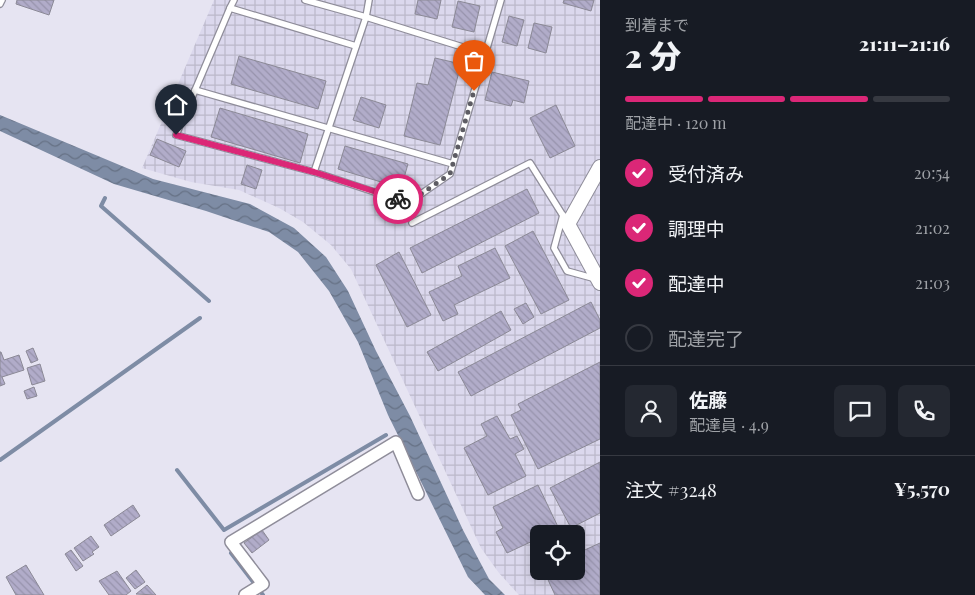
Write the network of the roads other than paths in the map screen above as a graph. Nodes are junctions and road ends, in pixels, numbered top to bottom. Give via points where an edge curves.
1 (2, 0) edge
2 (234, 0) edge
3 (305, 0) edge
4 (369, 0) edge
5 (502, 0) edge
6 (0, 4) edge
7 (230, 8) junction
8 (366, 17) junction
9 (356, 46) junction
10 (485, 54) junction
11 (195, 90) junction
12 (328, 128) junction
13 (453, 164) junction
14 (600, 167) edge
15 (314, 172) junction
16 (566, 220) junction
17 (412, 223) dead end
18 (599, 281) edge
19 (418, 494) dead end
20 (245, 595) edge

1 - 6 lane
2 - 7 lane
3 - 8 lane
4 - 8 lane
5 - 10 lane
7 - 9 lane
7 - 11 lane
8 - 9 lane
8 - 10 lane
9 - 12 lane
10 - 13 lane
11 - 12 lane
11 - 15 lane via 176,135
12 - 13 lane
12 - 15 lane
13 - 15 lane via 450,174 408,203
14 - 16 street
16 - 17 lane via 530,163
16 - 18 street
16 - 18 lane via 554,248 567,271
19 - 20 street via 396,442 231,542 262,584

